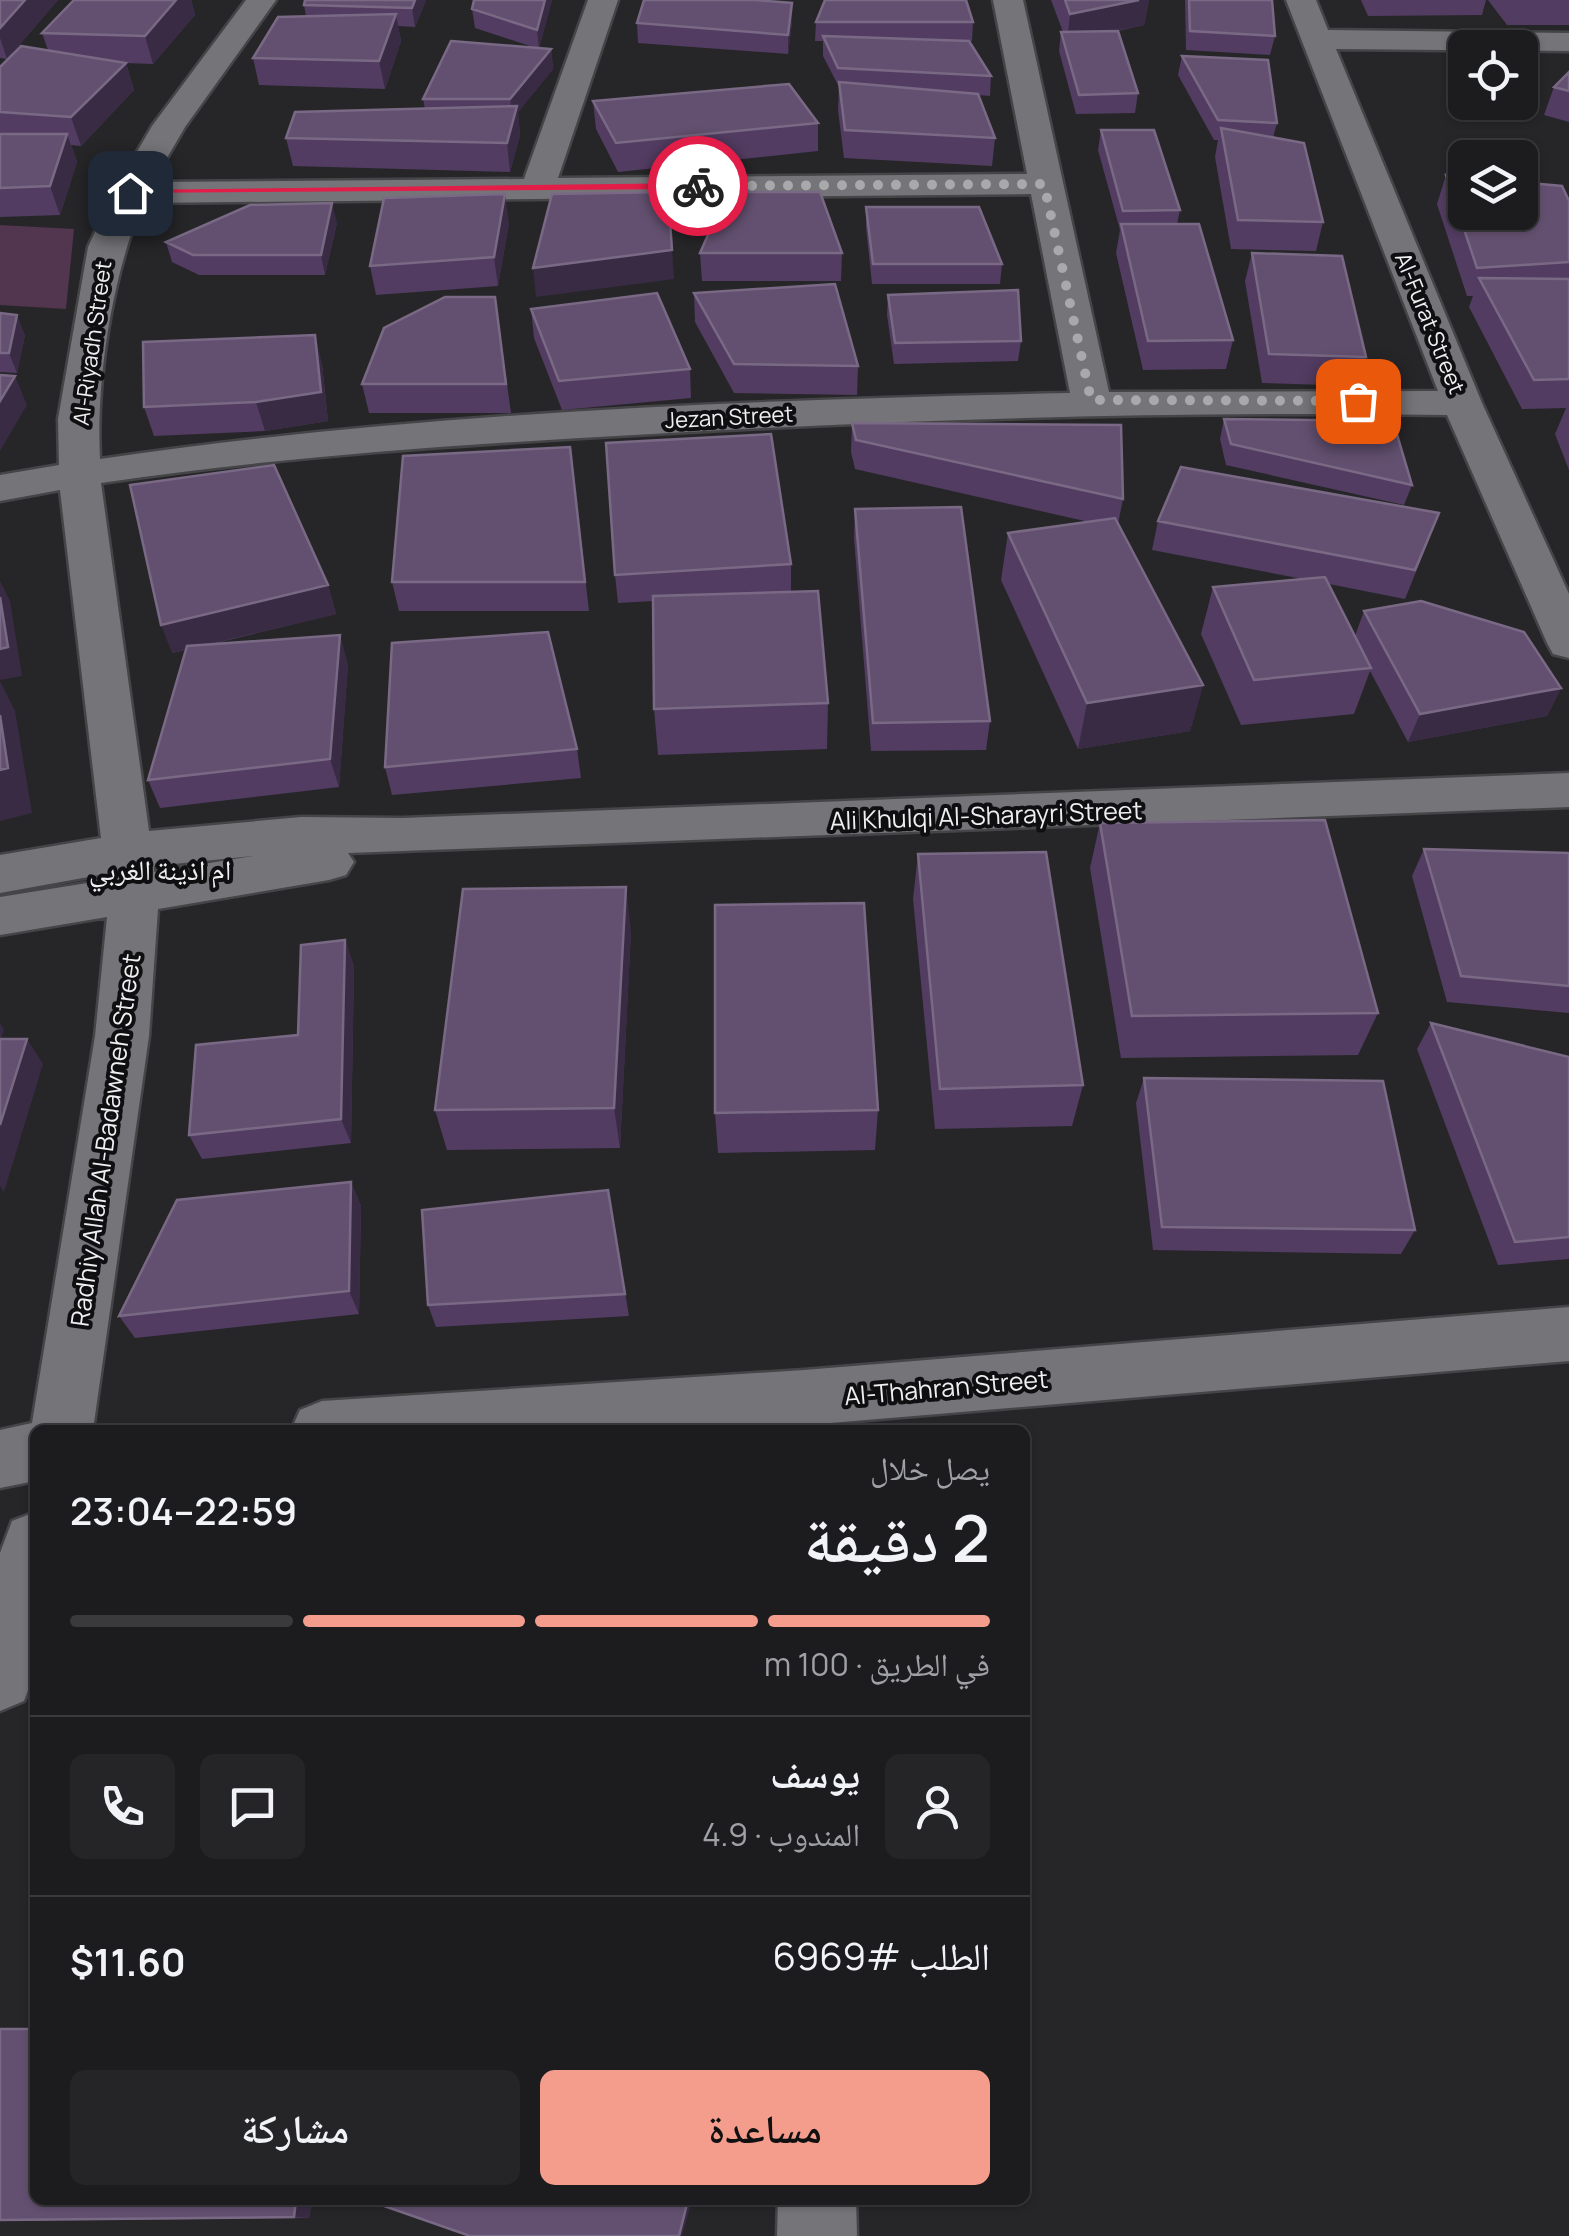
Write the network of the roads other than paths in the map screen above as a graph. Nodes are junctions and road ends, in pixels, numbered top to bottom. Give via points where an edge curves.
1 (261, 0) edge
2 (603, 0) edge
3 (1008, 0) edge
4 (1301, 0) edge
5 (1316, 40) junction
6 (1569, 42) edge
7 (1044, 184) junction
8 (538, 188) junction
9 (130, 193) junction
10 (1091, 400) junction
11 (1462, 403) junction
12 (80, 472) junction
13 (0, 488) edge
14 (1569, 643) edge
15 (1569, 790) edge
16 (130, 873) junction
17 (0, 874) edge
18 (0, 916) edge
19 (1569, 1334) edge
20 (805, 1414) edge
21 (63, 1425) edge
22 (473, 1425) edge
23 (30, 1453) edge
24 (0, 1459) edge
25 (30, 1561) edge
26 (0, 1677) edge
27 (817, 2205) edge
28 (817, 2236) edge

1 - 9 street, Al-Riyadh Street via 169,126
2 - 8 street
3 - 7 street
4 - 5 street, Al-Furat Street
5 - 6 street
5 - 11 street, Al-Furat Street
7 - 8 street
7 - 10 street
8 - 9 street
9 - 12 street, Al-Riyadh Street via 106,247 78,419
10 - 11 street, Jezan Street
10 - 12 street, Jezan Street via 444,434
11 - 14 street, Al-Furat Street
12 - 13 street, Jezan Street
12 - 16 street, Al-Riyadh Street
15 - 16 street, Ali Khulqi Al-Sharayri Street via 403,836 343,859
16 - 17 street, Ali Khulqi Al-Sharayri Street
16 - 18 street, Ali Khulqi Al-Sharayri Street
16 - 21 street, Radhiy Allah Al-Badawneh Street via 132,955
19 - 20 street, Al-Thahran Street
20 - 22 street, Al-Thahran Street
23 - 24 street
25 - 26 street
27 - 28 street

